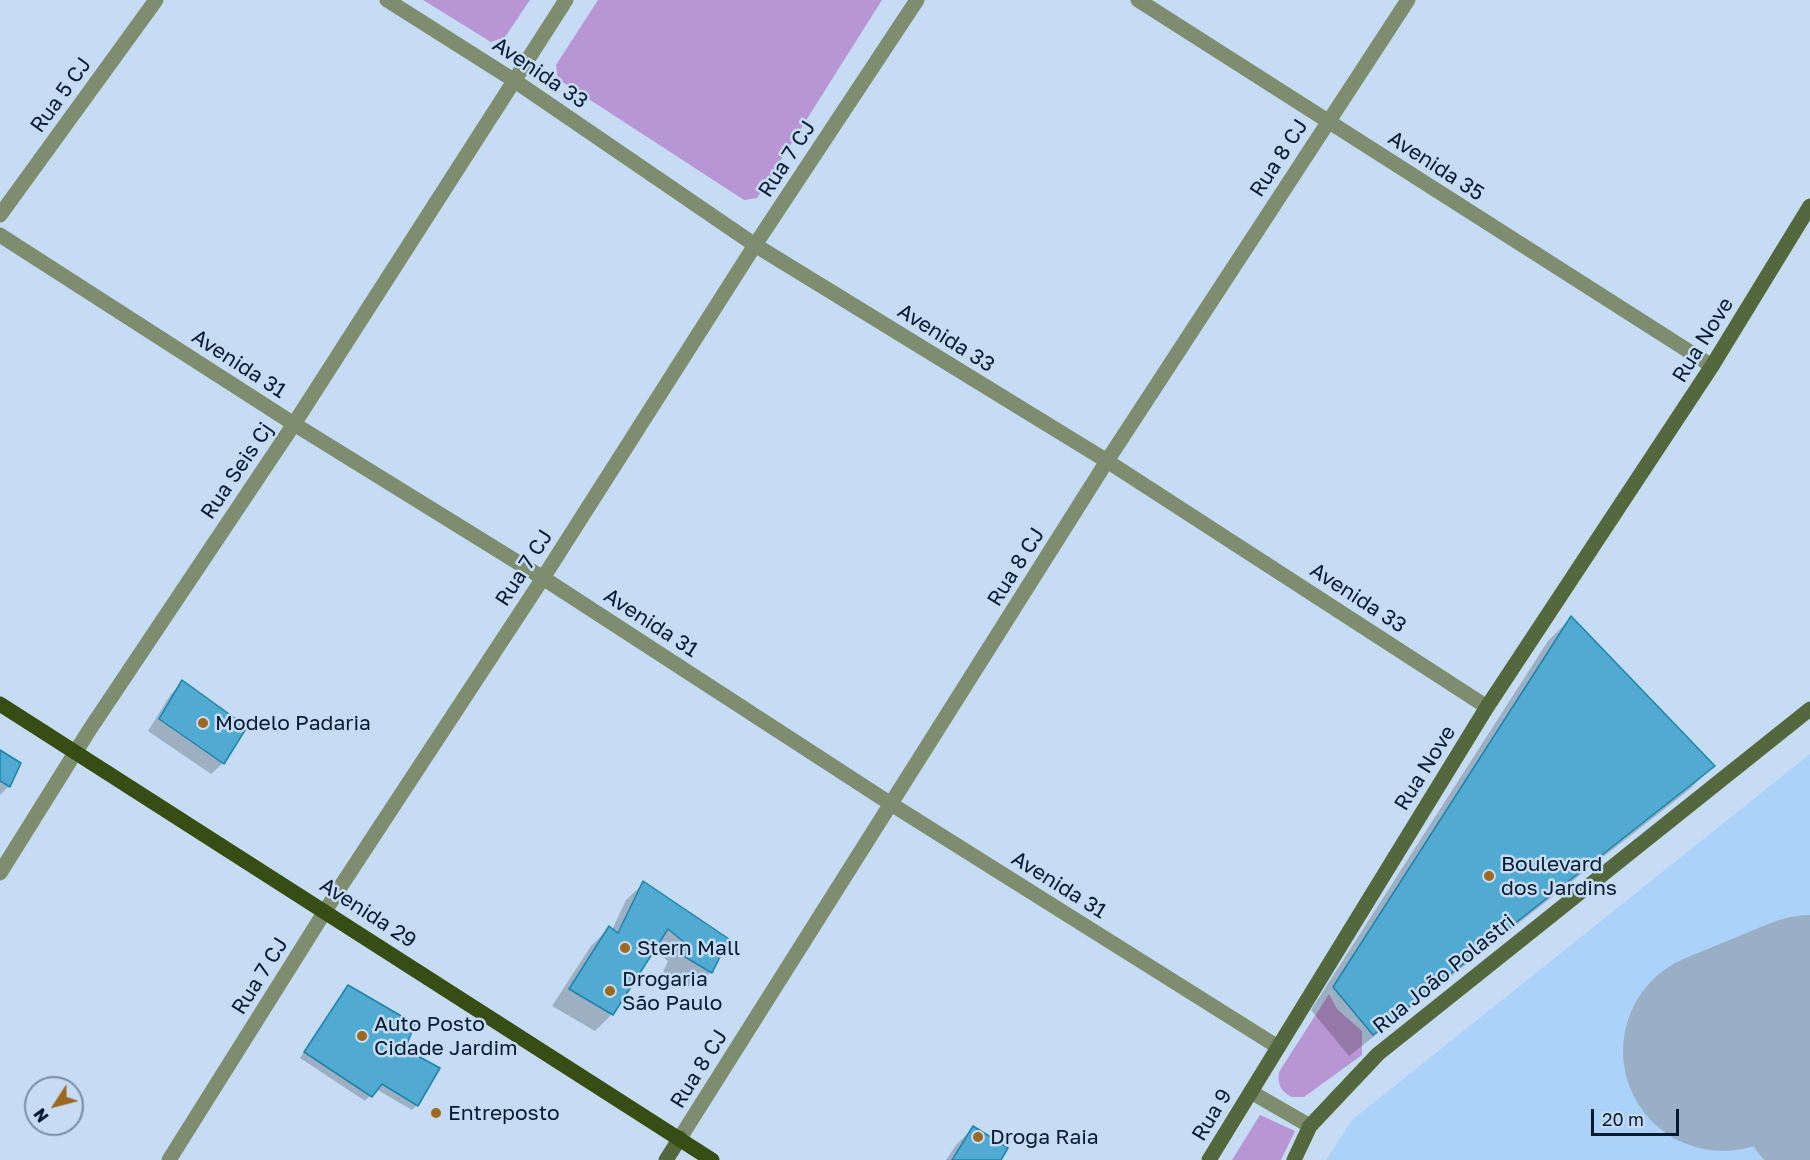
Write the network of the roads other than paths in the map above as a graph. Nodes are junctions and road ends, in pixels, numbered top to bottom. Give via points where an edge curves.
1 (156, 0) edge
2 (387, 0) edge
3 (566, 0) edge
4 (917, 0) edge
5 (1138, 0) edge
6 (1408, 0) edge
7 (515, 81) junction
8 (1328, 121) junction
9 (1810, 206) edge
10 (0, 215) edge
11 (0, 235) edge
12 (755, 245) junction
13 (1712, 366) junction
14 (294, 424) junction
15 (1107, 461) junction
16 (543, 578) junction
17 (0, 704) edge
18 (1487, 707) junction
19 (1810, 709) edge
20 (76, 752) junction
21 (891, 804) junction
22 (0, 873) edge
23 (325, 911) junction
24 (1278, 1047) junction
25 (1251, 1092) junction
26 (1310, 1126) junction
27 (680, 1138) junction
28 (169, 1160) edge
29 (666, 1160) edge
30 (712, 1160) edge
31 (1209, 1160) edge
32 (1294, 1160) edge

1 - 10 street, Rua 5 CJ
2 - 7 street, Avenida 33
3 - 7 street, Rua Seis Cj
4 - 12 street, Rua 7 CJ
5 - 8 street, Avenida 35
6 - 8 street, Rua 8 CJ
7 - 12 street, Avenida 33
7 - 14 street, Rua Seis Cj
8 - 13 street, Avenida 35
8 - 15 street, Rua 8 CJ
9 - 13 street, Rua Nove
11 - 14 street, Avenida 31
12 - 15 street, Avenida 33
12 - 16 street, Rua 7 CJ
13 - 18 street, Rua Nove
14 - 16 street, Avenida 31
14 - 20 street, Rua Seis Cj
15 - 18 street, Avenida 33
15 - 21 street, Rua 8 CJ
16 - 21 street, Avenida 31
16 - 23 street, Rua 7 CJ
17 - 20 main road, Avenida 29
18 - 24 street, Rua Nove
19 - 26 street, Rua João Polastri via 1378,1054
20 - 22 street, Rua Seis Cj
20 - 23 main road, Avenida 29
21 - 24 street, Avenida 31
21 - 27 street, Rua 8 CJ
23 - 27 main road, Avenida 29
23 - 28 street, Rua 7 CJ
24 - 25 street, Rua Nove
25 - 26 street
25 - 31 street, Rua 9
26 - 32 street, Rua João Polastri
27 - 29 street, Rua 8 CJ
27 - 30 main road, Avenida 29

